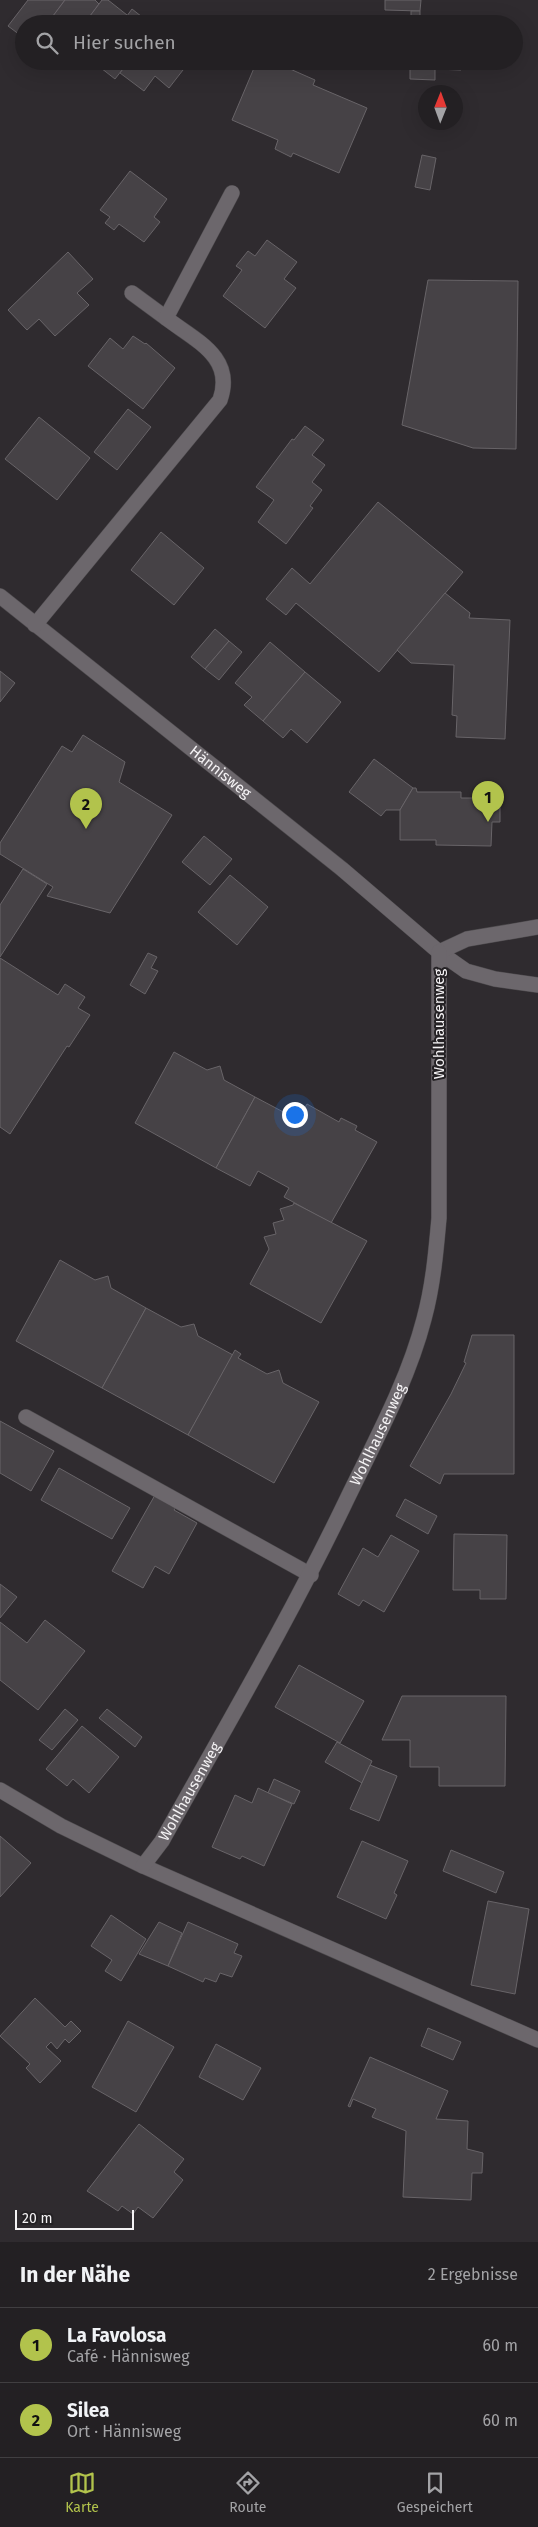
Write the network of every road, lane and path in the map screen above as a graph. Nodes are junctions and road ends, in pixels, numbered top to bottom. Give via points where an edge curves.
1 (232, 193) dead end
2 (132, 293) dead end
3 (166, 318) junction
4 (0, 596) edge
5 (35, 625) junction
6 (538, 927) edge
7 (439, 952) junction
8 (538, 985) edge
9 (26, 1417) dead end
10 (311, 1575) junction
11 (0, 1790) edge
12 (143, 1866) junction
13 (538, 2040) edge

1 - 3 street
2 - 3 street
3 - 5 street via 219,360 225,387 220,400
4 - 5 street, Hännisweg
5 - 7 street, Hännisweg via 342,869
6 - 7 street via 467,939
7 - 8 street, Hännisweg via 466,971
7 - 10 street, Wohlhausenweg via 439,1218 430,1293 412,1355 377,1438
9 - 10 street
10 - 12 street, Wohlhausenweg via 162,1841
11 - 12 street via 61,1826
12 - 13 street

